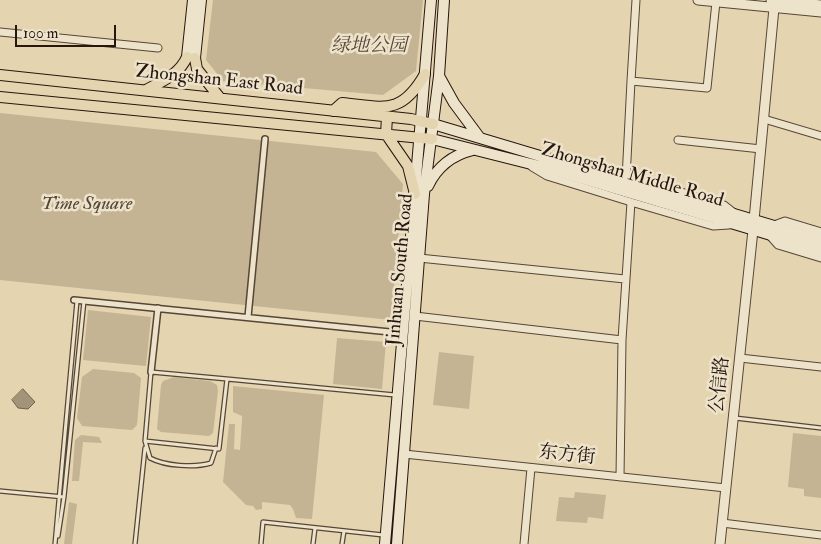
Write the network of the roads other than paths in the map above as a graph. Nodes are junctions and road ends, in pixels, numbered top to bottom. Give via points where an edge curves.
1 (193, 0) edge
2 (201, 0) edge
3 (431, 0) edge
4 (444, 0) edge
5 (636, 0) edge
6 (698, 0) edge
7 (716, 2) junction
8 (776, 2) edge
9 (821, 5) edge
10 (821, 12) edge
11 (0, 32) edge
12 (158, 48) dead end
13 (191, 58) junction
14 (425, 74) junction
15 (0, 75) edge
16 (439, 76) junction
17 (631, 81) junction
18 (146, 90) junction
19 (0, 97) edge
20 (220, 98) junction
21 (333, 111) junction
22 (387, 117) junction
23 (764, 119) junction
24 (421, 122) junction
25 (434, 124) junction
26 (386, 134) junction
27 (821, 136) edge
28 (420, 138) junction
29 (480, 138) junction
30 (265, 140) dead end
31 (432, 140) junction
32 (678, 140) dead end
33 (475, 149) junction
34 (761, 150) junction
35 (626, 179) junction
36 (576, 181) junction
37 (420, 194) junction
38 (657, 201) junction
39 (631, 202) junction
40 (646, 207) junction
41 (736, 220) junction
42 (754, 225) junction
43 (771, 230) junction
44 (821, 232) edge
45 (821, 240) edge
46 (821, 250) edge
47 (420, 258) junction
48 (821, 258) edge
49 (625, 279) junction
50 (78, 300) junction
51 (158, 308) junction
52 (415, 316) junction
53 (248, 317) junction
54 (390, 332) dead end
55 (622, 340) junction
56 (740, 358) junction
57 (821, 367) edge
58 (152, 372) junction
59 (226, 379) junction
60 (398, 395) junction
61 (734, 418) junction
62 (821, 428) edge
63 (145, 441) junction
64 (216, 448) junction
65 (404, 454) junction
66 (531, 468) junction
67 (620, 477) junction
68 (726, 488) junction
69 (0, 491) edge
70 (58, 497) junction
71 (64, 497) junction
72 (722, 524) junction
73 (315, 528) junction
74 (344, 531) junction
75 (821, 535) edge
76 (386, 540) edge
77 (56, 544) edge
78 (135, 544) edge
79 (261, 544) edge
80 (313, 544) edge
81 (342, 544) edge
82 (397, 544) edge
83 (524, 544) edge
84 (720, 544) edge

1 - 13 main road
2 - 13 main road
3 - 14 main road, Jinhuan South Road
4 - 16 main road, Jinhuan South Road
5 - 17 street
6 - 7 street
7 - 8 street
7 - 17 street via 708,88
8 - 9 street
8 - 10 street
8 - 23 street, 公信路
11 - 12 street
13 - 18 main road via 173,75
13 - 20 main road
14 - 21 main road via 417,88 399,105 388,108 342,103
14 - 24 main road, Jinhuan South Road
15 - 18 main road, Zhongshan East Road
16 - 25 main road, Jinhuan South Road
16 - 29 main road
17 - 35 street
18 - 20 main road, Zhongshan East Road
19 - 26 main road, Zhongshan East Road
20 - 21 main road, Zhongshan East Road
21 - 22 main road, Zhongshan East Road
22 - 24 main road, Zhongshan East Road
22 - 26 main road
23 - 27 street
23 - 34 street, 公信路
24 - 25 main road, Zhongshan East Road
24 - 28 main road, Jinhuan South Road
25 - 29 main road, Zhongshan Middle Road
25 - 31 main road, Jinhuan South Road
26 - 28 main road, Zhongshan East Road
26 - 37 main road via 408,166
28 - 31 main road, Zhongshan East Road
28 - 37 main road, Jinhuan South Road
29 - 35 main road, Zhongshan Middle Road
30 - 53 street
31 - 33 main road, Zhongshan Middle Road
31 - 37 main road, Jinhuan South Road
32 - 34 street
33 - 36 main road, Zhongshan Middle Road
33 - 37 main road via 459,154 435,172
34 - 42 street, 公信路
35 - 41 main road, Zhongshan Middle Road
36 - 38 main road, Zhongshan Middle Road
36 - 39 street
37 - 47 main road, Jinhuan South Road
37 - 60 main road, Jinhuan South Road
38 - 40 street
38 - 41 main road, Zhongshan Middle Road
39 - 40 street
39 - 49 street
40 - 41 street via 713,226
41 - 42 main road, Zhongshan Middle Road
42 - 43 main road, Zhongshan Middle Road
42 - 56 street, 公信路
43 - 44 street via 785,221
43 - 45 main road, Zhongshan Middle Road
43 - 46 main road, Zhongshan Middle Road
43 - 48 street via 778,245
47 - 49 street
47 - 52 main road, Jinhuan South Road
49 - 55 street
50 - 51 street
50 - 70 lane
50 - 71 lane
51 - 53 street
51 - 58 street
52 - 55 street
52 - 65 main road, Jinhuan South Road
53 - 54 street
55 - 67 street
56 - 57 street
56 - 61 street, 公信路
58 - 59 lane
58 - 63 lane
59 - 60 lane
59 - 64 lane via 219,449
60 - 76 main road, Jinhuan South Road
61 - 62 lane
61 - 68 street, 公信路
63 - 64 lane
63 - 64 lane via 150,458 193,466 210,463
63 - 78 lane
65 - 66 street, 东方街
65 - 82 main road, Jinhuan South Road
66 - 67 street, 东方街
66 - 83 street
67 - 68 street, 东方街
68 - 72 street, 公信路
69 - 70 lane
70 - 71 lane
70 - 77 lane
71 - 77 lane
72 - 75 street
72 - 84 street, 公信路
73 - 74 lane
73 - 79 lane via 263,522
73 - 80 lane
74 - 76 lane
74 - 81 lane

